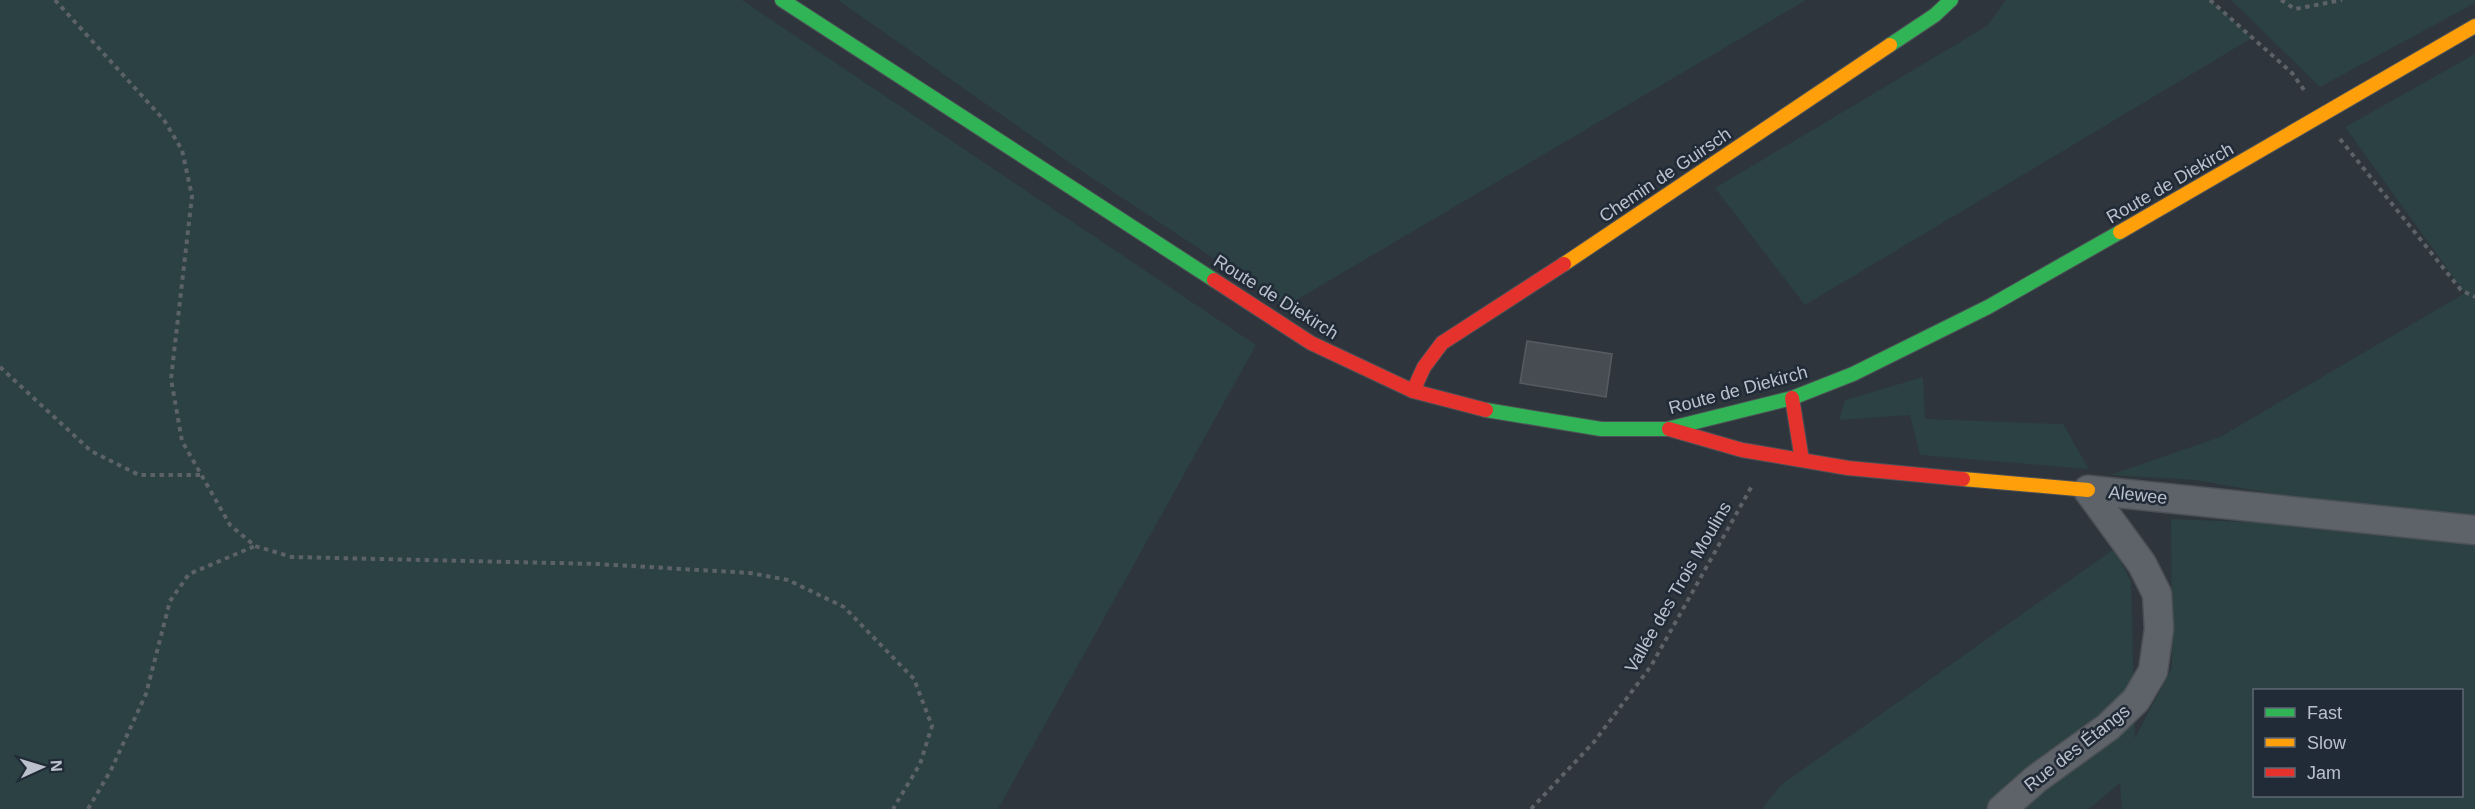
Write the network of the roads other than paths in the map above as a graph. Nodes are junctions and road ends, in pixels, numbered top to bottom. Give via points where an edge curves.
1 (782, 0) edge
2 (1951, 0) edge
3 (2475, 26) edge
4 (1413, 391) junction
5 (1792, 398) junction
6 (1732, 413) junction
7 (1667, 429) junction
8 (1742, 450) junction
9 (1802, 460) junction
10 (2088, 490) junction
11 (2475, 530) edge
12 (2002, 809) edge

1 - 4 main road, Route de Diekirch via 1311,343
2 - 4 main road, Chemin de Guirsch via 1935,15 1635,218 1442,343
3 - 5 main road, Route de Diekirch via 1988,307 1853,374
4 - 7 main road, Route de Diekirch via 1505,415 1601,429
5 - 6 main road, Route de Diekirch
5 - 9 main road
6 - 7 main road, Route de Diekirch
6 - 8 main road
7 - 8 main road, Alewee
8 - 9 main road, Alewee
9 - 10 main road, Alewee via 1848,468
10 - 11 street, Alewee
10 - 12 street, Rue des Étangs via 2142,564 2157,594 2159,629 2153,671 2136,700 2108,727

